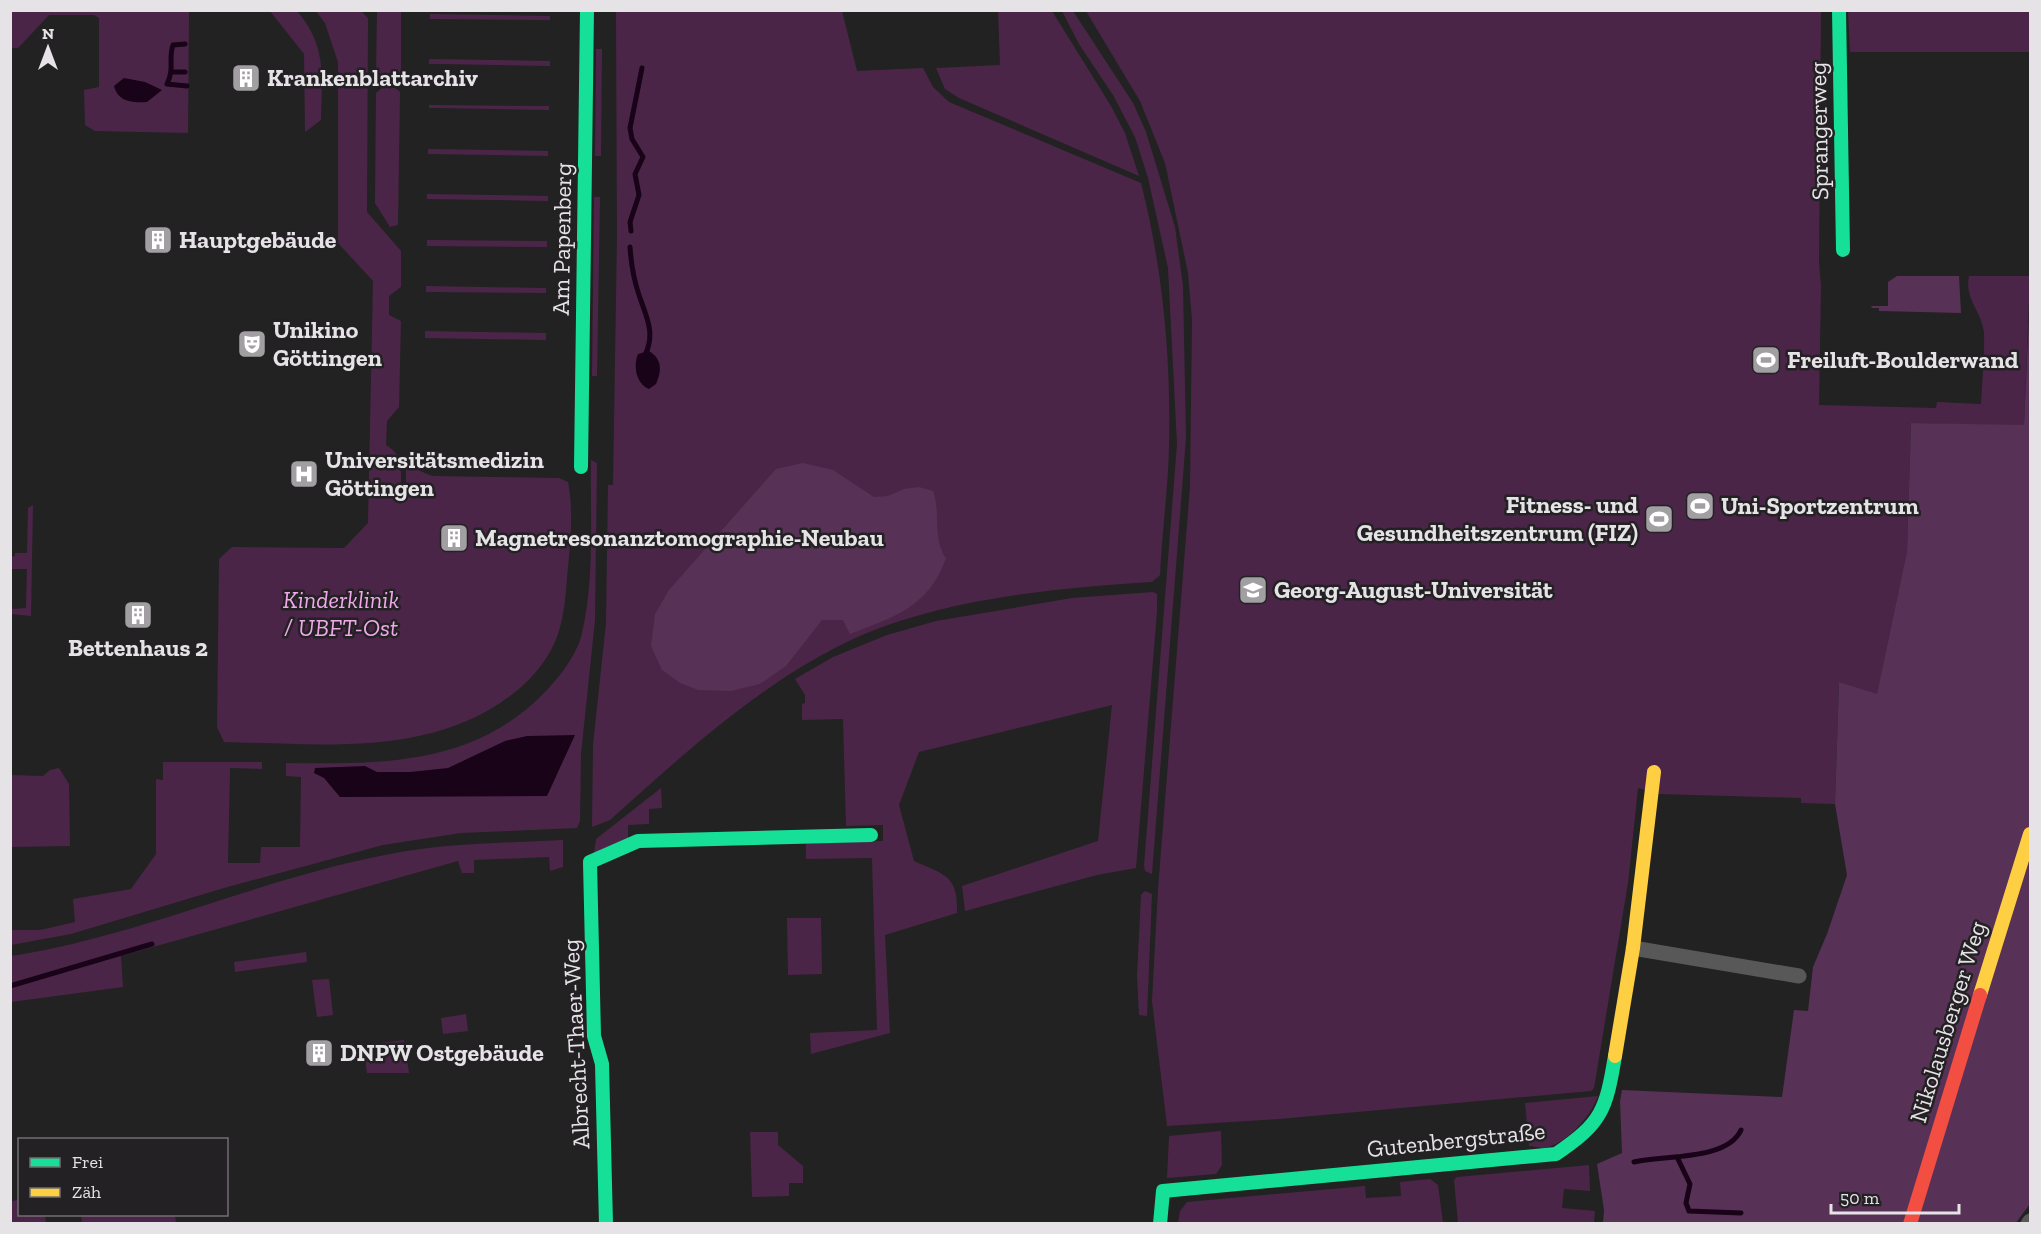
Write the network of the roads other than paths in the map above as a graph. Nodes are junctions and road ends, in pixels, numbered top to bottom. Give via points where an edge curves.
1 (587, 10) edge
2 (1839, 10) edge
3 (1843, 250) dead end
4 (581, 467) dead end
5 (1654, 772) dead end
6 (2031, 834) edge
7 (871, 836) dead end
8 (1633, 948) junction
9 (1799, 976) dead end
10 (606, 1224) edge
11 (1160, 1224) edge
12 (1911, 1224) edge

1 - 4 street, Am Papenberg
2 - 3 street, Sprangerweg
5 - 8 street, Gutenbergstraße
6 - 12 street, Nikolausberger Weg
7 - 10 street, Albrecht-Thaer-Weg via 638,842 590,862 594,1036 602,1064
8 - 9 street
8 - 11 street, Gutenbergstraße via 1609,1094 1594,1124 1571,1146 1556,1154 1163,1191

